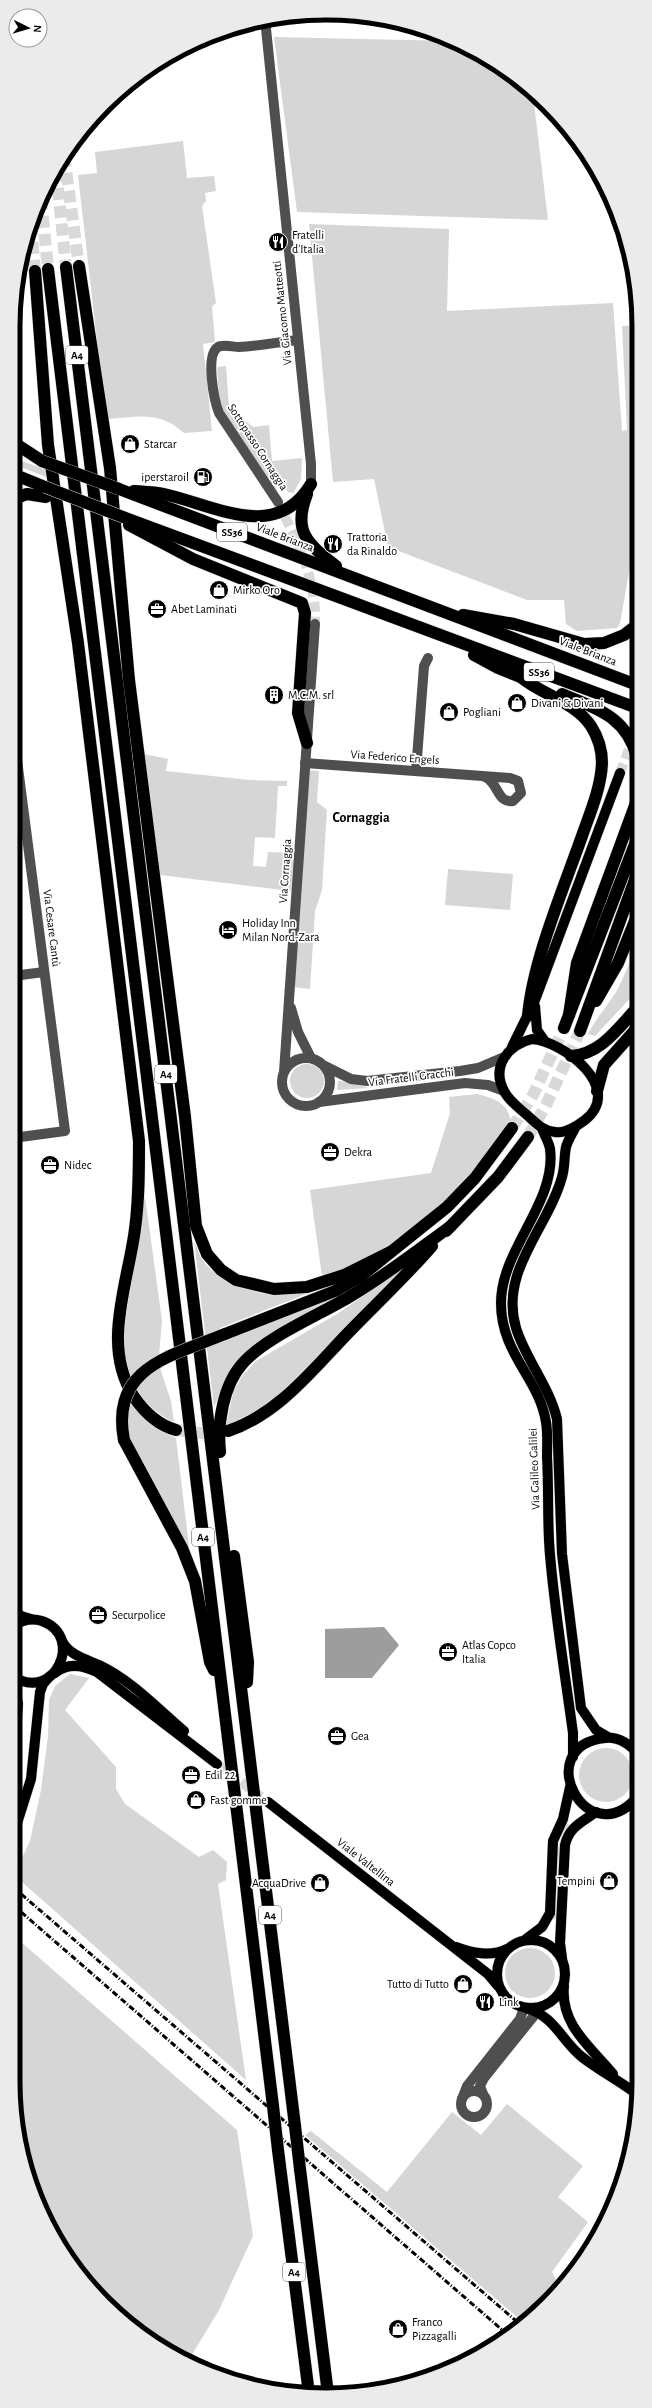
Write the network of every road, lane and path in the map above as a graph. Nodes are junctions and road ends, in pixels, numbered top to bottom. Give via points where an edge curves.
1 (265, 26) edge
2 (79, 266) tunnel mouth
3 (66, 267) tunnel mouth
4 (48, 269) tunnel mouth
5 (36, 270) tunnel mouth
6 (298, 340) junction
7 (20, 447) edge
8 (20, 451) edge
9 (42, 461) junction
10 (20, 478) edge
11 (311, 484) junction
12 (119, 490) junction
13 (46, 492) junction
14 (20, 496) edge
15 (278, 502) tunnel mouth
16 (123, 519) junction
17 (346, 575) junction
18 (448, 614) junction
19 (315, 624) tunnel mouth
20 (632, 629) edge
21 (442, 636) junction
22 (428, 658) dead end
23 (522, 678) junction
24 (632, 683) edge
25 (632, 706) edge
26 (306, 743) junction
27 (632, 745) edge
28 (305, 763) junction
29 (416, 772) junction
30 (620, 773) tunnel mouth
31 (483, 776) dead end
32 (20, 784) edge
33 (632, 814) edge
34 (632, 852) edge
35 (632, 888) edge
36 (632, 928) edge
37 (44, 972) junction
38 (20, 975) edge
39 (535, 1000) junction
40 (289, 1001) junction
41 (632, 1013) edge
42 (569, 1015) junction
43 (528, 1016) junction
44 (584, 1018) junction
45 (564, 1028) tunnel mouth
46 (580, 1031) tunnel mouth
47 (632, 1034) edge
48 (544, 1040) junction
49 (512, 1047) junction
50 (571, 1056) junction
51 (504, 1057) junction
52 (311, 1058) junction
53 (325, 1066) junction
54 (284, 1072) junction
55 (504, 1091) junction
56 (597, 1091) junction
57 (319, 1102) junction
58 (512, 1128) tunnel mouth
59 (542, 1128) junction
60 (575, 1128) junction
61 (20, 1137) edge
62 (528, 1137) tunnel mouth
63 (451, 1226) junction
64 (390, 1252) junction
65 (176, 1430) tunnel mouth
66 (228, 1431) tunnel mouth
67 (20, 1614) edge
68 (35, 1620) junction
69 (20, 1622) edge
70 (62, 1641) junction
71 (52, 1674) junction
72 (20, 1678) edge
73 (221, 1686) junction
74 (244, 1705) junction
75 (608, 1737) junction
76 (632, 1749) edge
77 (573, 1757) junction
78 (570, 1787) junction
79 (268, 1802) tunnel mouth
80 (632, 1805) edge
81 (596, 1812) junction
82 (20, 1815) edge
83 (524, 1940) junction
84 (448, 1943) junction
85 (508, 1948) junction
86 (563, 1962) junction
87 (565, 1980) junction
88 (498, 1986) junction
89 (524, 2008) junction
90 (539, 2009) junction
91 (618, 2080) junction
92 (632, 2090) edge
93 (483, 2094) junction
94 (462, 2099) junction
95 (308, 2387) edge
96 (327, 2388) edge

1 - 6 street, Via Giacomo Matteotti
2 - 64 highway via 110,468 129,680 185,1117 196,1226 207,1254 221,1270 236,1280 274,1289 307,1287 344,1275
3 - 74 highway, A4
4 - 73 highway, A4
5 - 65 highway via 48,445 78,643 139,1141 139,1197 119,1322 119,1358 130,1391 139,1404 165,1427
6 - 11 street, Via Giacomo Matteotti via 312,464
6 - 15 street, Sottopasso Cornaggia via 218,347 211,357 216,406 223,421
7 - 9 highway
8 - 9 highway, Viale Brianza / SS36
9 - 12 highway, Viale Brianza / SS36, bridge
10 - 13 highway, SS36
11 - 12 highway via 302,497 289,508 278,514 264,516 217,511 164,494
11 - 17 highway via 300,515 304,534 316,552
12 - 17 highway, Viale Brianza / SS36
13 - 14 highway
13 - 16 highway, SS36, bridge via 93,505
16 - 21 highway, SS36
16 - 26 highway via 192,560 302,603 305,612 298,713
17 - 18 highway, Viale Brianza / SS36
18 - 20 highway via 514,624 584,644 604,643
18 - 24 highway, Viale Brianza / SS36
19 - 26 street
21 - 23 highway via 498,668
21 - 25 highway, SS36
22 - 29 street via 424,666
23 - 27 highway via 601,711 626,731
23 - 43 highway via 564,702 587,720 600,744 602,765 597,793 532,988
26 - 28 street, Via Cornaggia
28 - 29 street, Via Federico Engels
28 - 40 street, Via Cornaggia
29 - 31 street, Via Federico Engels
30 - 39 main road
32 - 37 street, Via Cesare Cantù
33 - 42 highway via 578,964
34 - 42 highway
35 - 44 highway
36 - 44 highway via 618,963
37 - 38 street
37 - 61 street, Via Cesare Cantù via 65,1131
39 - 43 main road
39 - 48 main road via 537,1030
40 - 52 street, Via Cornaggia via 298,1032
40 - 54 street, Via Cornaggia
41 - 50 highway via 602,1045 590,1053
42 - 45 highway
43 - 49 main road
44 - 46 highway
47 - 56 highway via 604,1065
48 - 49 main road via 532,1039
48 - 50 main road
49 - 51 main road
50 - 56 main road via 587,1067
51 - 53 street, Via Fratelli Gracchi via 478,1068 367,1081 351,1079
51 - 55 main road via 500,1069
52 - 53 street
52 - 54 street via 296,1060
53 - 57 street via 330,1076 330,1087 326,1096
54 - 57 street via 283,1088 292,1101 306,1106
55 - 57 street, Via Fratelli Gracchi via 488,1085 465,1084
55 - 59 main road via 515,1105
56 - 60 main road via 594,1110
58 - 64 highway via 475,1178 447,1207
59 - 60 main road via 556,1133
59 - 77 main road, Via Galileo Galilei via 550,1147 546,1186 507,1271 501,1297 501,1314 508,1344 539,1400 546,1424 550,1555 573,1733
60 - 75 main road via 566,1146 562,1177 546,1216 520,1262 512,1299 513,1314 525,1350 551,1398 558,1419 562,1554 581,1708 596,1730
62 - 63 highway via 498,1177
63 - 66 highway via 296,1387 268,1412 244,1426
63 - 74 highway via 374,1282 272,1340 242,1363 234,1376 221,1412 220,1449 248,1662
64 - 73 highway, bridge via 361,1276 335,1291 165,1359 141,1373 131,1384 120,1422 124,1440 182,1548 196,1581 210,1662
67 - 68 main road
68 - 69 main road
68 - 70 main road via 51,1626
70 - 71 main road via 62,1659
70 - 71 main road via 70,1651 125,1682 216,1761 97,1672 74,1665
71 - 72 main road via 32,1682
71 - 82 main road via 40,1692 31,1779
73 - 95 highway, A4, bridge
74 - 96 highway, A4, bridge
75 - 76 main road
75 - 77 main road via 586,1743
77 - 78 main road, Via Galileo Galilei via 569,1774
78 - 81 main road via 576,1798
78 - 83 main road via 563,1819 553,1841 550,1913 542,1927
79 - 84 main road, Viale Valtellina
80 - 81 main road via 614,1812
81 - 86 main road via 575,1826 564,1845 560,1947
83 - 85 main road
83 - 86 main road via 549,1944 558,1952
84 - 85 main road, Viale Valtellina via 464,1950 483,1953
84 - 88 main road, Viale Valtellina via 488,1974
85 - 88 main road via 498,1963
86 - 87 main road
87 - 90 main road via 556,1997
87 - 91 main road via 564,2000 573,2027
88 - 89 main road via 508,1999
89 - 90 main road
89 - 94 street via 520,2019 467,2086
90 - 91 main road via 576,2052
90 - 93 street via 484,2078 480,2086
91 - 92 main road
93 - 94 street via 471,2090
93 - 94 street via 487,2101 486,2109 476,2117 464,2112

